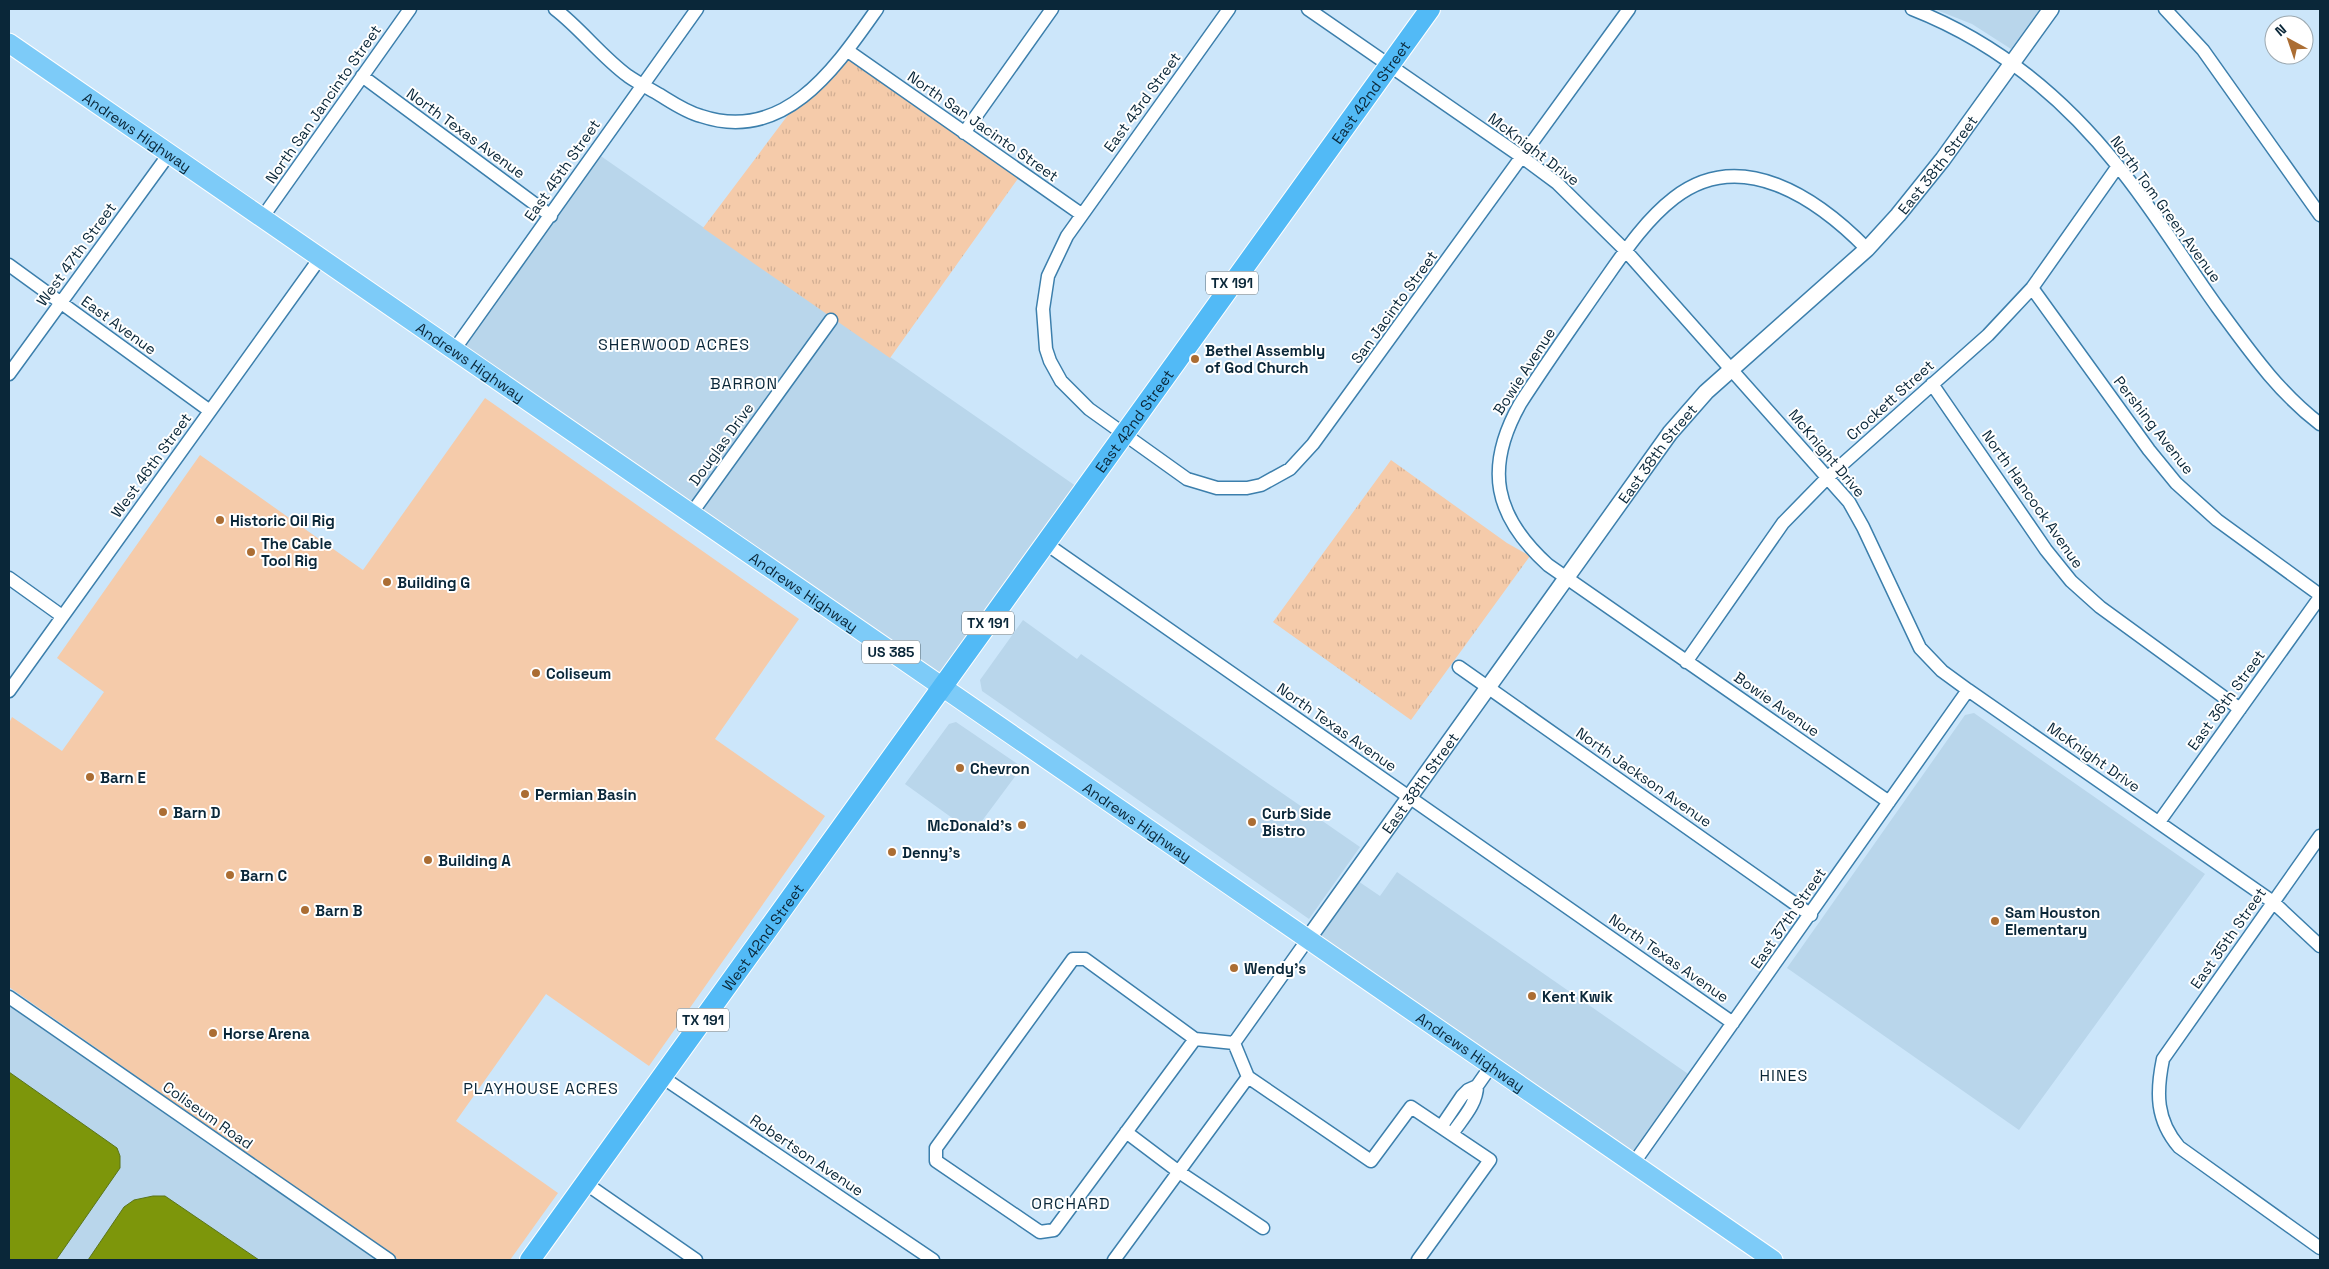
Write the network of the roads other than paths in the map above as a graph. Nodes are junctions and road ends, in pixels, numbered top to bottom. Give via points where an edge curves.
1 (410, 9) edge
2 (555, 9) edge
3 (697, 9) edge
4 (877, 9) edge
5 (1052, 9) edge
6 (1228, 9) edge
7 (1308, 9) edge
8 (1430, 9) edge
9 (1629, 9) edge
10 (1912, 9) edge
11 (2051, 9) edge
12 (2165, 9) edge
13 (11, 48) edge
14 (848, 51) junction
15 (2012, 63) junction
16 (1389, 65) junction
17 (362, 76) junction
18 (643, 85) junction
19 (964, 133) junction
20 (169, 154) junction
21 (1522, 157) junction
22 (2118, 166) junction
23 (1081, 214) junction
24 (2320, 214) edge
25 (550, 216) junction
26 (262, 218) junction
27 (1867, 249) junction
28 (1625, 250) junction
29 (320, 258) junction
30 (9, 265) edge
31 (2032, 288) junction
32 (60, 303) junction
33 (831, 320) dead end
34 (454, 350) junction
35 (1732, 369) junction
36 (9, 374) edge
37 (1932, 384) junction
38 (210, 412) junction
39 (2320, 424) edge
40 (1123, 435) junction
41 (1828, 476) junction
42 (691, 514) junction
43 (1045, 544) junction
44 (9, 578) edge
45 (1566, 579) junction
46 (2320, 596) edge
47 (62, 616) junction
48 (1686, 662) junction
49 (1459, 667) dead end
50 (942, 687) junction
51 (1488, 687) junction
52 (1968, 690) junction
53 (9, 691) edge
54 (2240, 709) junction
55 (1409, 797) junction
56 (1889, 802) junction
57 (2159, 822) junction
58 (2320, 836) edge
59 (2273, 902) junction
60 (1811, 914) junction
61 (1308, 939) junction
62 (2320, 946) edge
63 (9, 997) edge
64 (1733, 1022) junction
65 (1195, 1040) junction
66 (1234, 1042) junction
67 (1491, 1066) junction
68 (662, 1077) junction
69 (1248, 1077) junction
70 (1477, 1086) junction
71 (1441, 1127) junction
72 (1126, 1132) junction
73 (1452, 1134) junction
74 (1633, 1164) junction
75 (1179, 1172) junction
76 (585, 1183) junction
77 (1263, 1228) dead end
78 (2320, 1248) edge
79 (389, 1260) edge
80 (530, 1260) edge
81 (696, 1260) edge
82 (932, 1260) edge
83 (1114, 1260) edge
84 (1418, 1260) edge
85 (1773, 1260) edge

1 - 17 street, North San Jancinto Street
2 - 18 street via 628,76
3 - 18 street, East 45th Street
4 - 14 street
5 - 19 street
6 - 23 street, East 43rd Street
7 - 16 street, McKnight Drive
8 - 16 highway, East 42nd Street / TX 191
9 - 21 street, San Jacinto Street
10 - 15 street, North Tom Green Avenue via 1966,33
11 - 15 street, East 38th Street
12 - 24 street via 2203,50
13 - 20 main road, Andrews Highway / US 385
14 - 18 street via 801,99 778,112 750,120 714,120 699,116
14 - 19 street, North San Jacinto Street
15 - 22 street, North Tom Green Avenue via 2071,112
15 - 27 street, East 38th Street via 1923,186
16 - 21 street, McKnight Drive
16 - 40 highway, East 42nd Street / TX 191
17 - 25 street, North Texas Avenue
17 - 26 street, North San Jancinto Street
18 - 25 street, East 45th Street
19 - 23 street, North San Jacinto Street
20 - 26 main road, Andrews Highway / US 385
20 - 32 street, West 47th Street
21 - 28 street, McKnight Drive via 1557,184
21 - 40 street, San Jacinto Street via 1353,391 1290,469 1261,485 1217,488 1187,478
22 - 31 street, Crockett Street
22 - 39 street, North Tom Green Avenue via 2269,377
23 - 40 street via 1048,276 1043,309 1046,349 1057,374 1072,394
25 - 34 street, East 45th Street
26 - 29 main road, Andrews Highway / US 385
27 - 28 street, Bowie Avenue via 1833,218 1782,186 1737,176 1703,182 1674,198
27 - 35 street, East 38th Street
28 - 35 street, McKnight Drive
28 - 45 street, Bowie Avenue via 1520,404 1500,448 1498,484 1508,517 1534,553
29 - 34 main road, Andrews Highway / US 385
29 - 38 street, West 46th Street
30 - 32 street, East Avenue
31 - 37 street, Crockett Street via 1988,335
31 - 46 street, Pershing Avenue via 2176,483 2217,520
32 - 36 street, West 47th Street
32 - 38 street, East Avenue
33 - 42 street, Douglas Drive
34 - 42 main road, Andrews Highway / US 385
35 - 41 street, McKnight Drive
35 - 45 street, East 38th Street via 1706,392 1670,433
37 - 41 street, Crockett Street
37 - 54 street, North Hancock Avenue via 2046,550 2071,581 2100,607
38 - 47 street, West 46th Street
40 - 43 highway, East 42nd Street / TX 191
41 - 48 street, Crockett Street via 1783,523
41 - 52 street, McKnight Drive via 1849,502 1863,527 1920,648 1942,671
42 - 50 main road, Andrews Highway / US 385
43 - 50 highway, East 42nd Street / TX 191
43 - 55 street, North Texas Avenue
44 - 47 street
45 - 48 street, Bowie Avenue
45 - 51 street, East 38th Street
46 - 54 street, East 36th Street
47 - 53 street, West 46th Street
48 - 56 street, Bowie Avenue
49 - 51 street, North Jackson Avenue
50 - 61 main road, Andrews Highway / US 385
50 - 68 highway, West 42nd Street / TX 191
51 - 55 street, East 38th Street
51 - 60 street, North Jackson Avenue
52 - 56 street, East 37th Street
52 - 57 street, McKnight Drive
54 - 57 street, East 36th Street
55 - 61 street, East 38th Street
55 - 64 street, North Texas Avenue
56 - 60 street, East 37th Street
57 - 59 street, McKnight Drive
58 - 59 street, East 35th Street
59 - 62 street, McKnight Drive
59 - 78 street, East 35th Street via 2163,1059 2158,1099 2161,1116 2171,1138 2195,1161
60 - 64 street, East 37th Street
61 - 66 street
61 - 67 main road, Andrews Highway / US 385
63 - 79 street, Coliseum Road
64 - 74 street, East 37th Street
65 - 66 street
65 - 72 street
65 - 72 street via 1085,959 1073,960 936,1148 936,1161 1040,1232 1054,1230
66 - 69 street
67 - 70 street
67 - 74 main road, Andrews Highway / US 385
68 - 76 highway, West 42nd Street / TX 191
68 - 82 street, Robertson Avenue
69 - 71 street via 1371,1161 1411,1106
69 - 75 street
70 - 71 street via 1462,1096
70 - 73 street via 1474,1102
71 - 73 street
72 - 75 street
73 - 84 street via 1490,1160
74 - 85 main road, Andrews Highway / US 385
75 - 77 street
75 - 83 street
76 - 80 highway, West 42nd Street / TX 191
76 - 81 street

